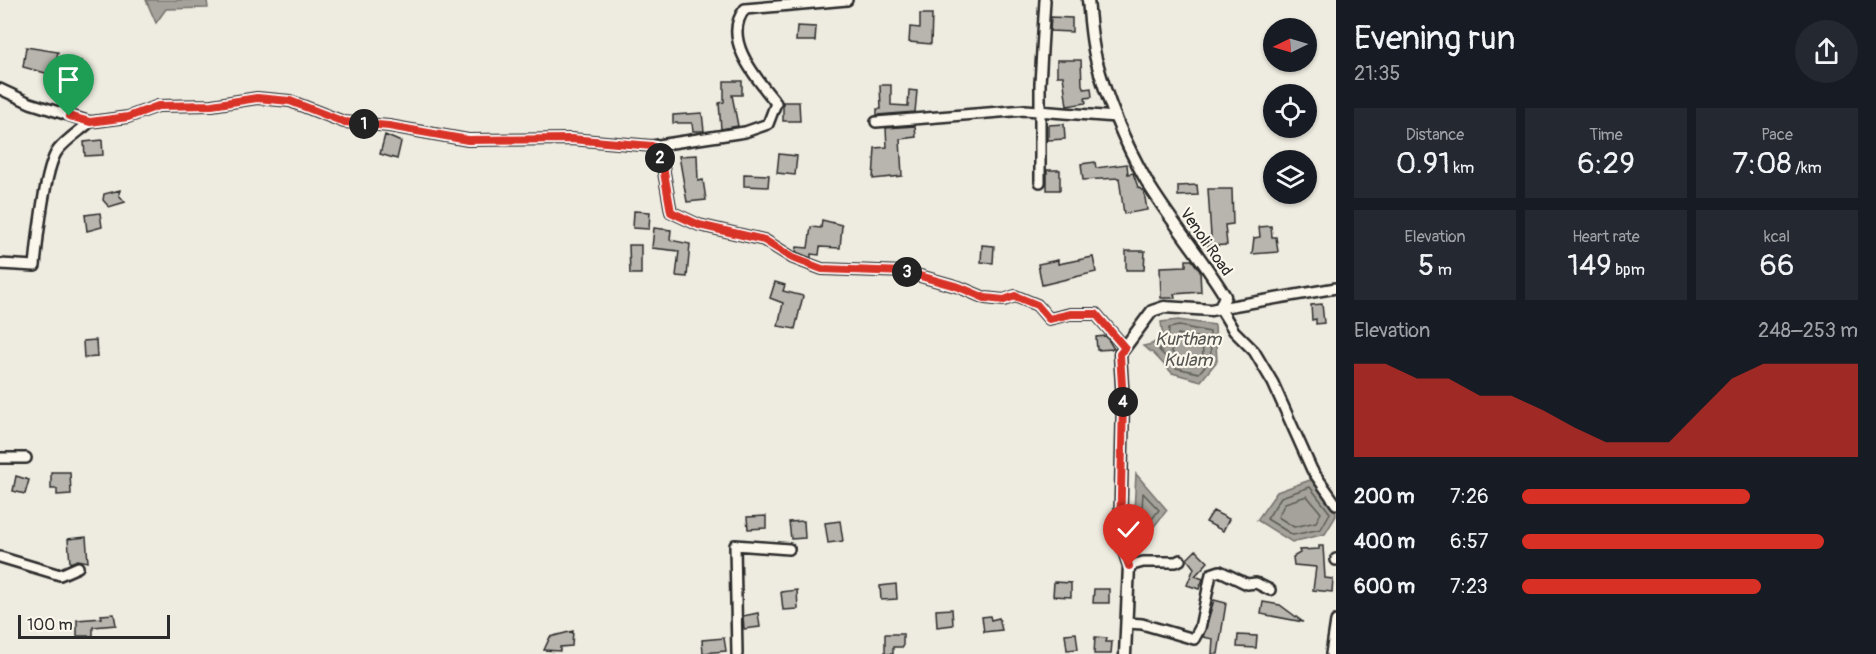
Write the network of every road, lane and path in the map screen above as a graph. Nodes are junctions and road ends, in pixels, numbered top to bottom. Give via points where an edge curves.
1 (847, 0) edge
2 (1045, 0) edge
3 (1088, 0) edge
4 (744, 5) edge
5 (0, 89) edge
6 (1040, 112) junction
7 (1116, 117) junction
8 (90, 122) junction
9 (876, 122) dead end
10 (652, 146) junction
11 (1040, 182) dead end
12 (0, 264) edge
13 (1336, 288) edge
14 (1220, 308) junction
15 (1125, 348) junction
16 (0, 458) edge
17 (26, 458) dead end
18 (1336, 504) edge
19 (789, 549) dead end
20 (0, 556) edge
21 (1180, 560) dead end
22 (1129, 566) junction
23 (78, 567) dead end
24 (1270, 590) dead end
25 (1336, 621) edge
26 (1128, 623) junction
27 (1335, 641) edge
28 (737, 654) edge
29 (1125, 654) edge
30 (1331, 654) edge

1 - 4 street
2 - 6 street
3 - 7 street, Venoli Road via 1095,58
4 - 10 street via 738,28 741,58 776,103 768,124 745,132
5 - 8 street
6 - 7 street
6 - 9 street
6 - 11 street
7 - 14 street, Venoli Road via 1147,181 1225,296
8 - 10 street via 128,117 158,106 212,105 257,98 290,101 344,122 468,140 571,139
8 - 12 street via 57,151 40,218 35,266
10 - 15 street via 662,161 671,212 699,225 764,240 793,258 822,269 906,272 985,298 1004,300 1015,296 1037,305 1049,319 1096,314
13 - 14 street
14 - 15 street via 1164,307 1152,311
14 - 18 street via 1273,383 1312,470
15 - 22 street via 1120,354 1120,539
16 - 17 street
19 - 28 street via 735,545
20 - 23 street via 60,575
21 - 22 street
22 - 26 street
24 - 26 street via 1220,571 1212,573 1194,639
25 - 27 street
26 - 29 street
27 - 30 street

